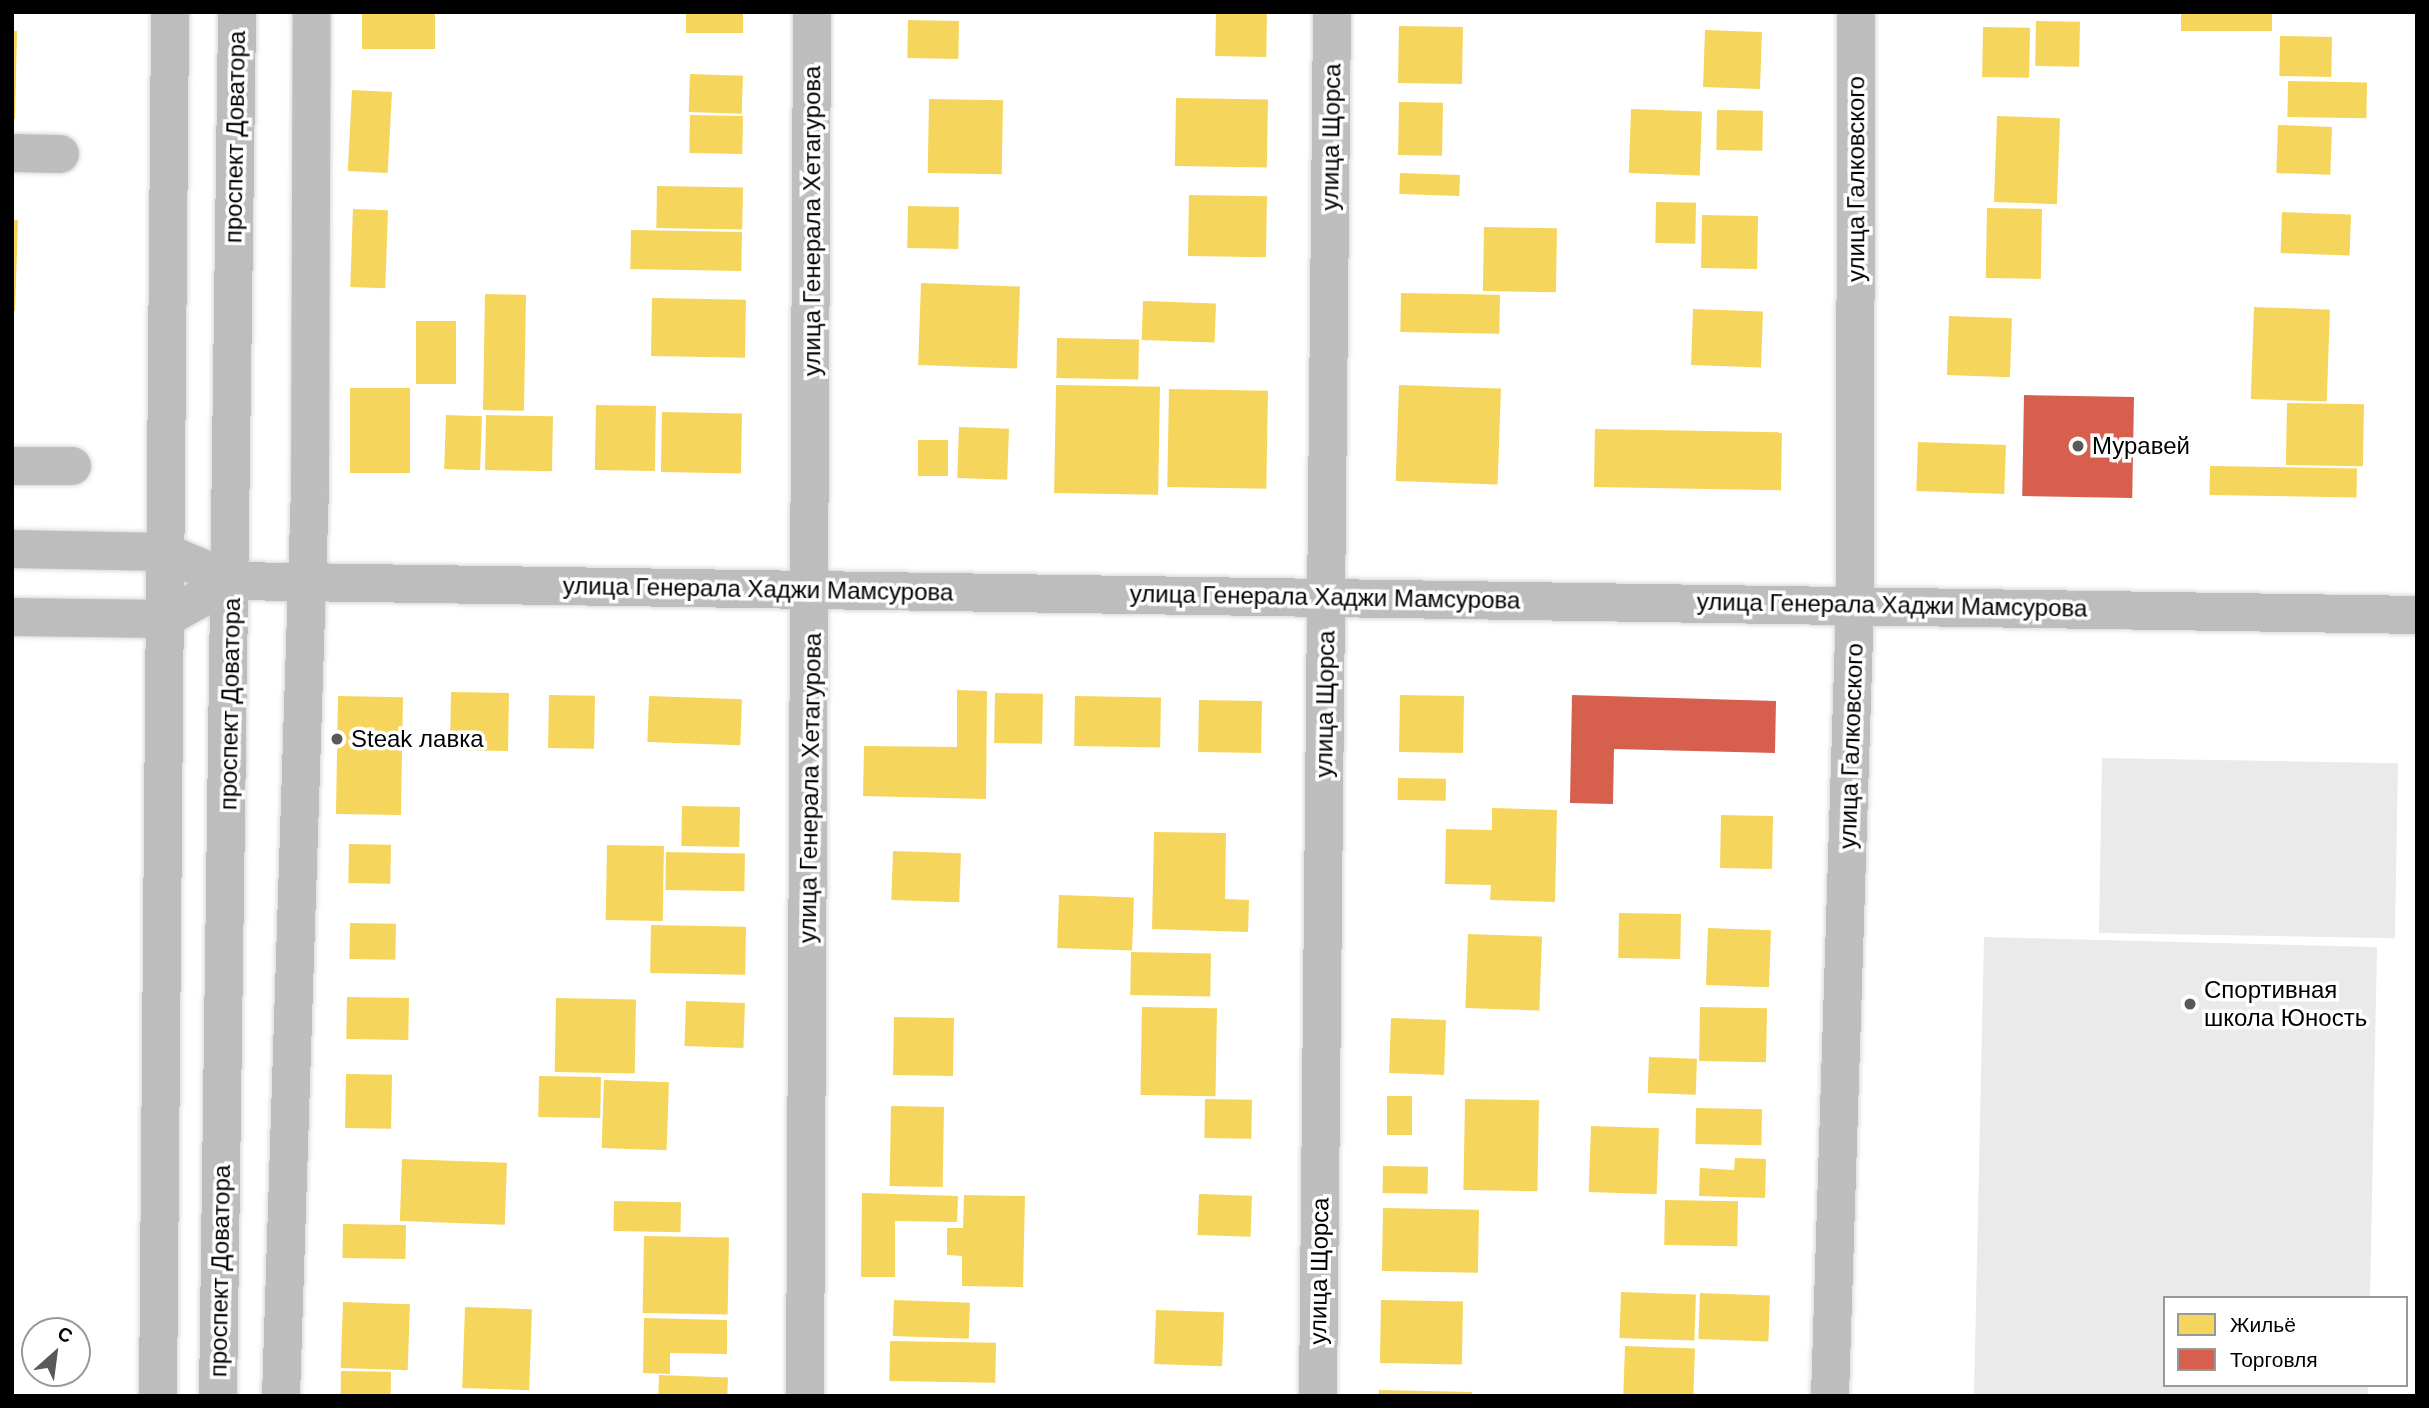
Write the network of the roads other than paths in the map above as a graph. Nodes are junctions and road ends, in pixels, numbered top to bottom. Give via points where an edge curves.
1 (170, 12) edge
2 (237, 12) edge
3 (312, 12) edge
4 (812, 12) edge
5 (1332, 12) edge
6 (1856, 12) edge
7 (12, 153) edge
8 (60, 154) dead end
9 (12, 466) edge
10 (72, 467) dead end
11 (12, 549) edge
12 (164, 552) junction
13 (232, 581) junction
14 (308, 582) junction
15 (812, 591) junction
16 (1326, 598) junction
17 (1855, 603) junction
18 (2417, 615) edge
19 (12, 617) edge
20 (164, 619) junction
21 (158, 1396) edge
22 (218, 1396) edge
23 (281, 1396) edge
24 (804, 1396) edge
25 (1318, 1396) edge
26 (1830, 1396) edge

1 - 12 main road
2 - 13 main road, проспект Доватора via 228,508
3 - 14 street
4 - 15 street, улица Генерала Хетагурова
5 - 16 street, улица Щорса
6 - 17 street, улица Галковского
7 - 8 street
9 - 10 street
11 - 12 main road, улица Генерала Хаджи Мамсурова
12 - 13 main road, улица Генерала Хаджи Мамсурова
12 - 20 main road
13 - 14 main road, улица Генерала Хаджи Мамсурова
13 - 20 main road, улица Генерала Хаджи Мамсурова
13 - 22 main road, проспект Доватора
14 - 15 main road, улица Генерала Хаджи Мамсурова
14 - 23 street
15 - 16 main road, улица Генерала Хаджи Мамсурова
15 - 24 street, улица Генерала Хетагурова
16 - 17 main road, улица Генерала Хаджи Мамсурова
16 - 25 street, улица Щорса
17 - 18 main road, улица Генерала Хаджи Мамсурова
17 - 26 street, улица Галковского
19 - 20 main road, улица Генерала Хаджи Мамсурова
20 - 21 main road

